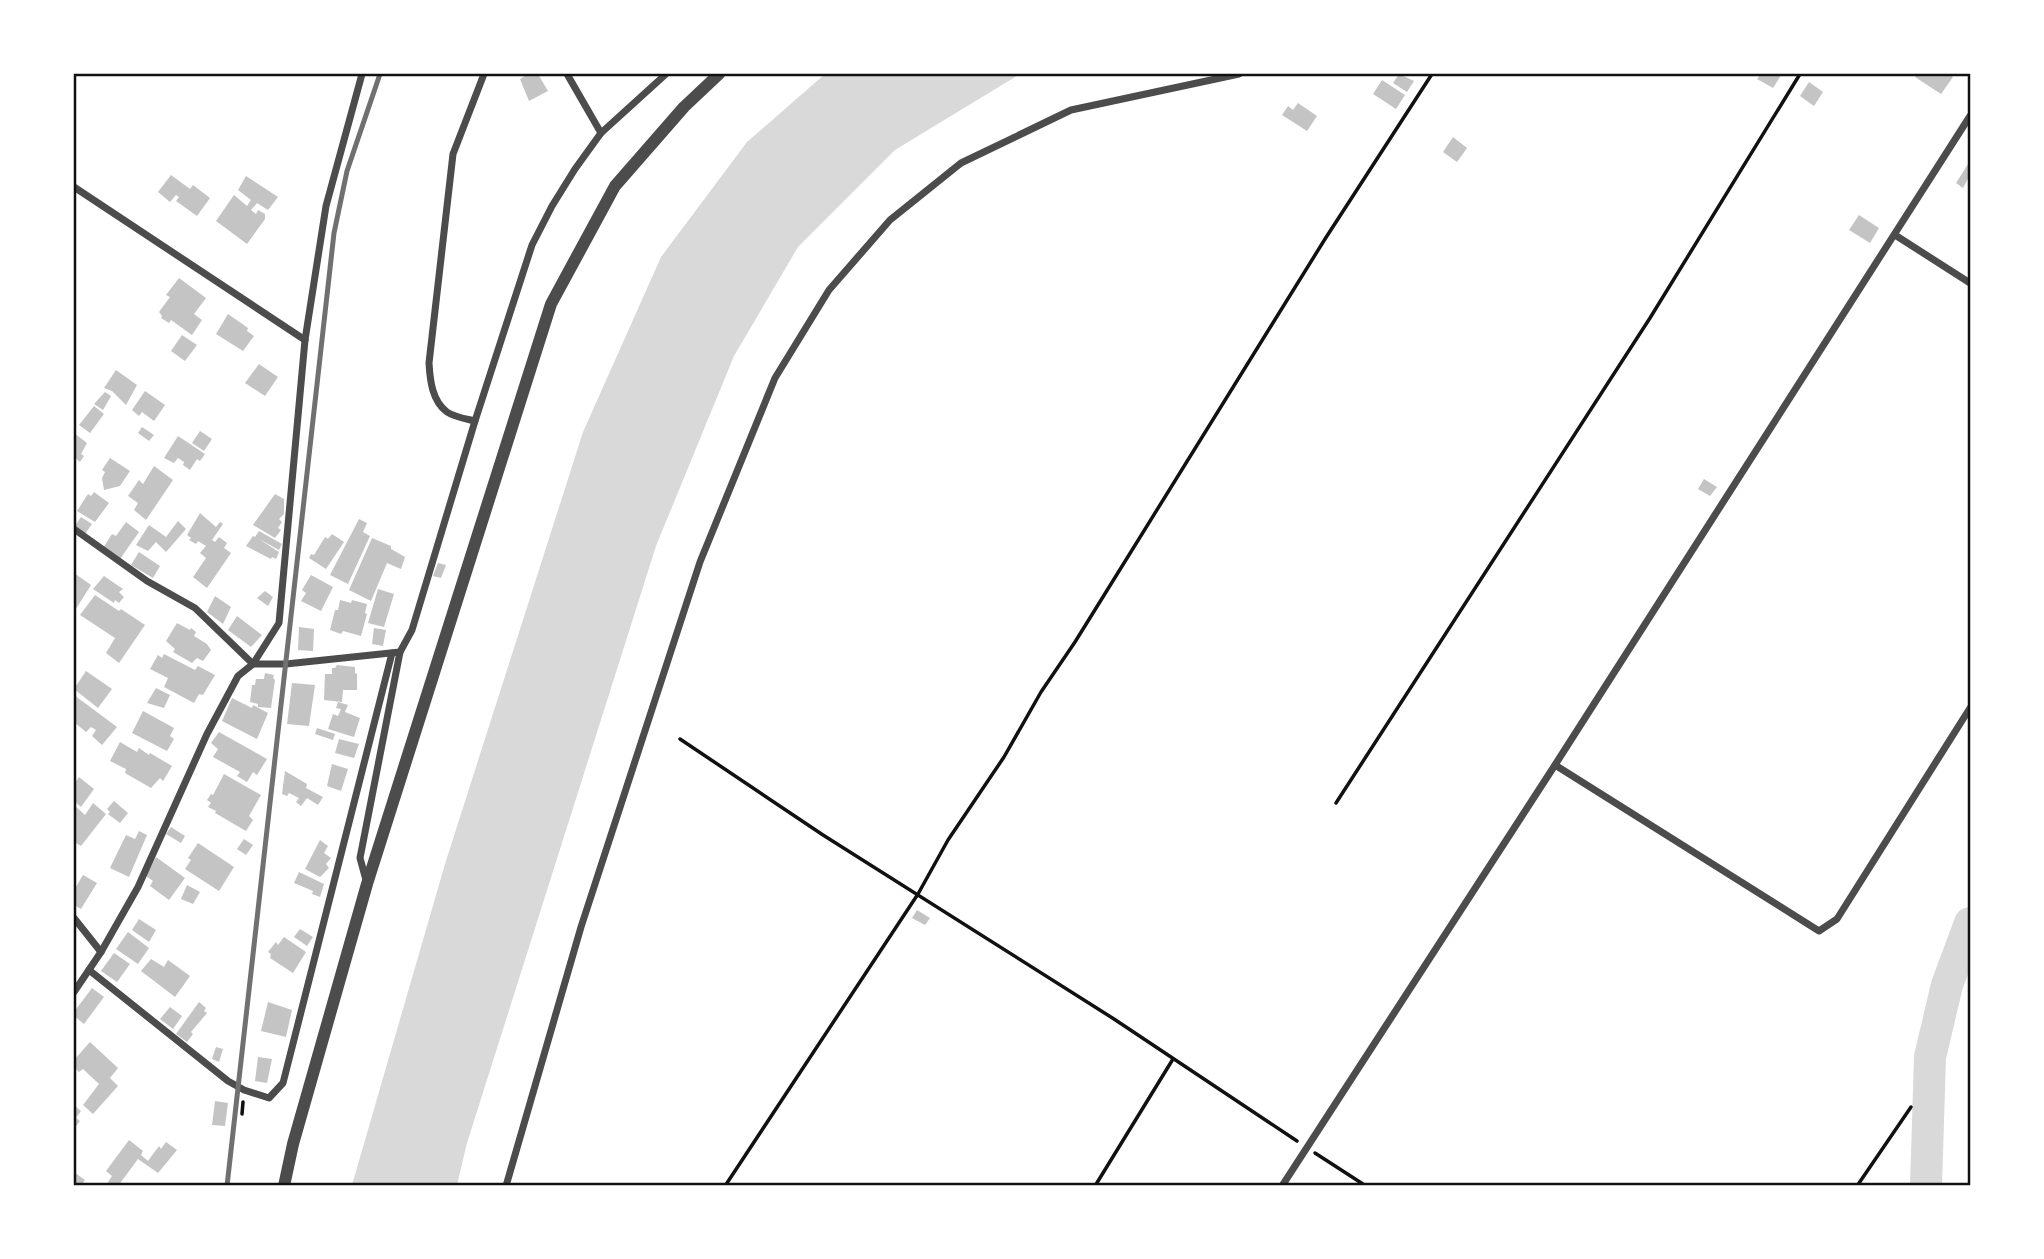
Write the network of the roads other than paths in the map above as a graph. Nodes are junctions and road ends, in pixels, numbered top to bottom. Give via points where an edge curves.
1 (362, 74) edge
2 (484, 74) edge
3 (566, 74) edge
4 (666, 74) edge
5 (719, 74) edge
6 (1239, 74) edge
7 (1970, 116) edge
8 (601, 133) junction
9 (74, 187) edge
10 (1895, 235) junction
11 (1970, 283) edge
12 (304, 340) junction
13 (475, 421) junction
14 (74, 528) edge
15 (396, 652) junction
16 (253, 664) junction
17 (1970, 708) edge
18 (1555, 765) junction
19 (367, 884) junction
20 (74, 918) edge
21 (101, 953) junction
22 (89, 970) junction
23 (74, 992) edge
24 (284, 1185) edge
25 (506, 1185) edge
26 (1282, 1185) edge

1 - 12 street via 326,206
2 - 13 street via 453,154 429,363 437,400 448,412
3 - 8 street
4 - 8 street
5 - 19 street via 615,187 551,304
6 - 25 street via 1071,110 961,163 890,220 829,290 775,378 700,562 581,927
7 - 10 street
8 - 13 street via 532,245
9 - 12 street
10 - 11 street
10 - 18 street
12 - 16 street via 279,623
13 - 15 street via 412,630
14 - 16 street via 147,581 195,608
15 - 16 street
15 - 19 street via 360,858
15 - 22 street via 283,1083 269,1098 228,1081
16 - 21 street via 238,676 207,734 138,887
17 - 18 street via 1838,919 1819,931
18 - 26 street
19 - 24 street
20 - 21 street
21 - 22 street
22 - 23 street

